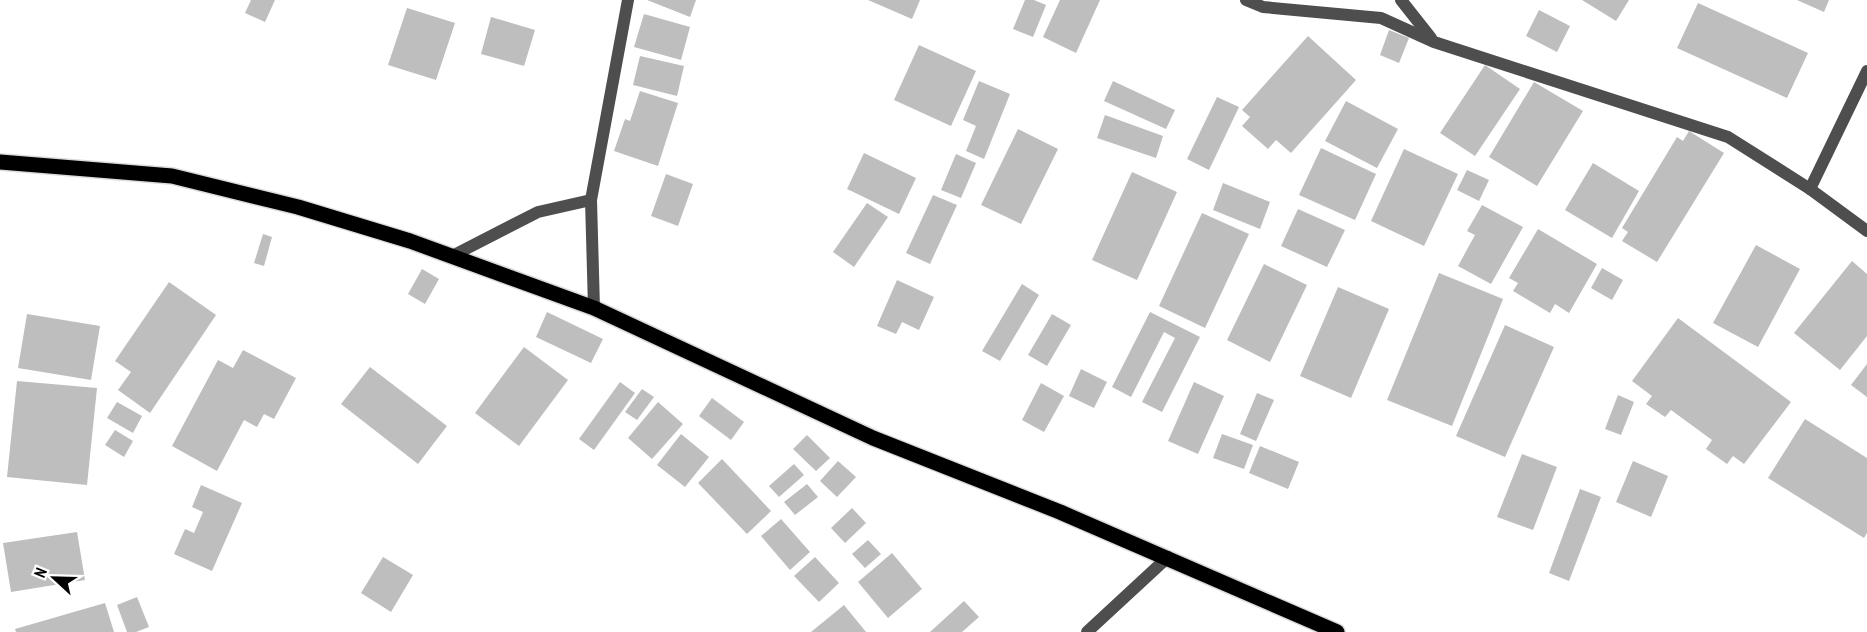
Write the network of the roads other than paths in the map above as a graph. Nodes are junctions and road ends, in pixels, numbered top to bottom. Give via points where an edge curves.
1 (628, 0) edge
2 (1246, 0) edge
3 (1401, 0) edge
4 (1434, 42) junction
5 (1867, 71) edge
6 (0, 162) edge
7 (1810, 189) junction
8 (591, 200) junction
9 (1867, 231) edge
10 (452, 256) junction
11 (594, 308) junction
12 (1168, 558) junction
13 (1087, 632) edge
14 (1337, 632) edge

1 - 8 street
2 - 4 street via 1263,7 1381,18
3 - 4 street
4 - 7 street via 1728,137
5 - 7 street
6 - 10 main road via 172,176 298,207
7 - 9 street
8 - 10 street via 538,212
8 - 11 street
10 - 11 main road
11 - 12 main road via 873,438
12 - 13 street
12 - 14 main road

